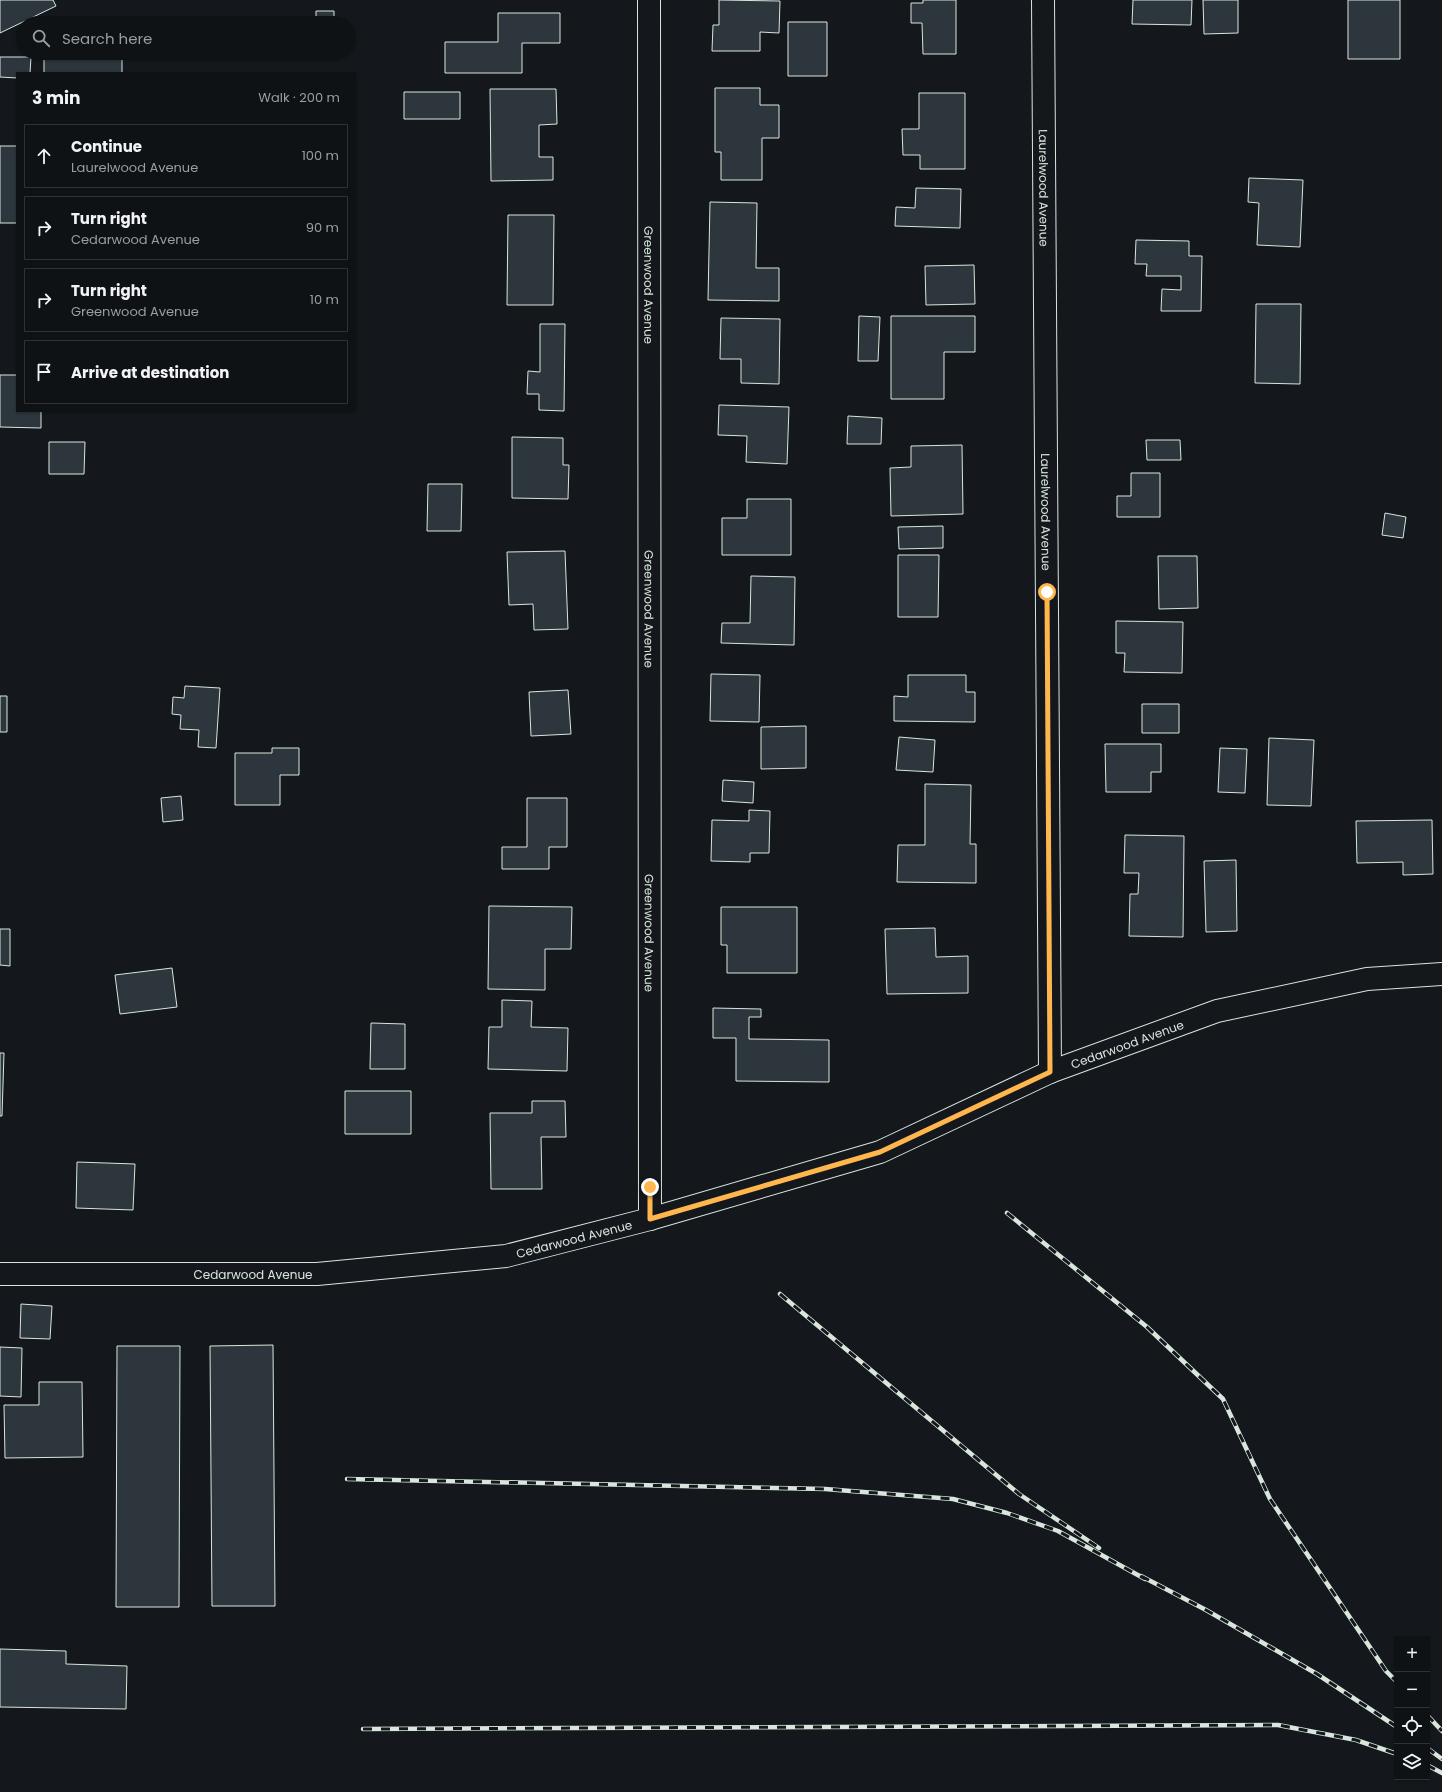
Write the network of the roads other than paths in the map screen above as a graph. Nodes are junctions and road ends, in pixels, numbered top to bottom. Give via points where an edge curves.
1 (649, 0) edge
2 (1043, 0) edge
3 (1442, 974) edge
4 (1050, 1072) junction
5 (650, 1219) junction
6 (0, 1274) edge

1 - 5 street, Greenwood Avenue
2 - 4 street, Laurelwood Avenue
3 - 4 street, Cedarwood Avenue via 1366,979 1217,1011
4 - 5 street, Cedarwood Avenue via 880,1152
5 - 6 street, Cedarwood Avenue via 506,1256 317,1274

